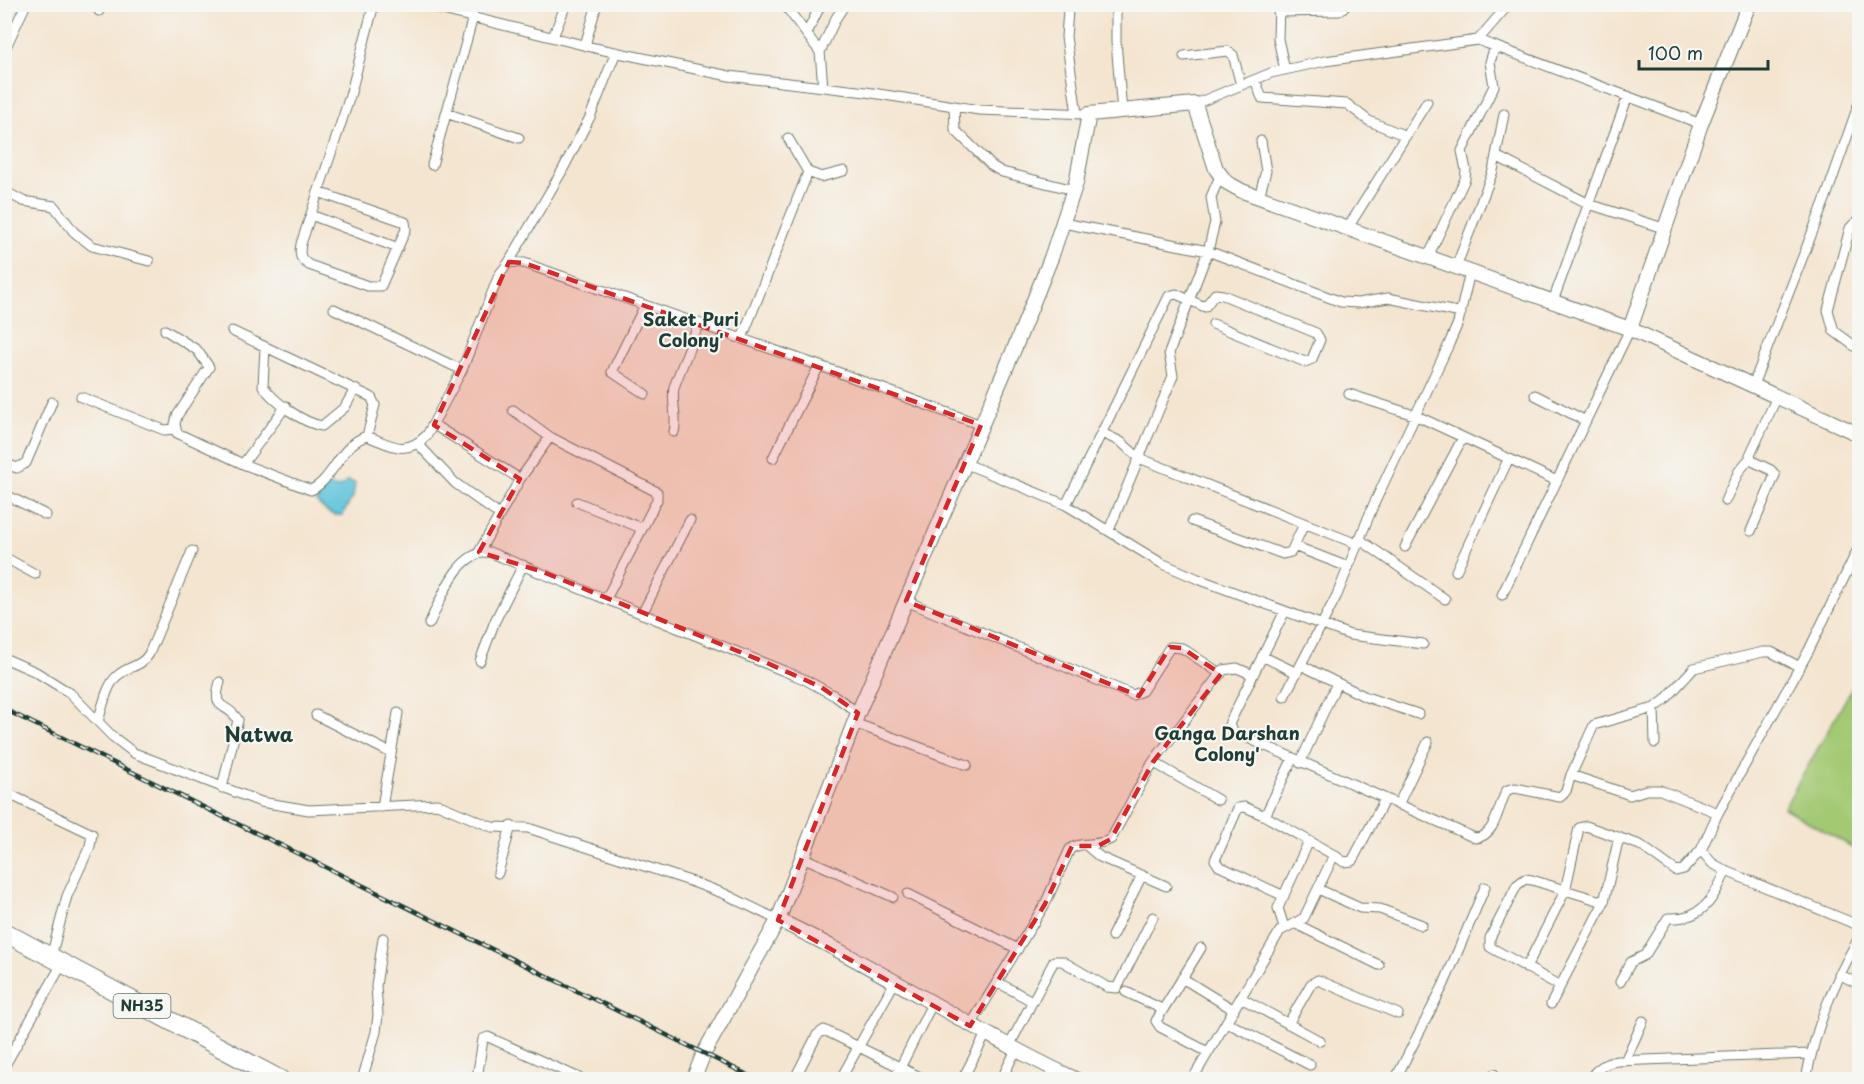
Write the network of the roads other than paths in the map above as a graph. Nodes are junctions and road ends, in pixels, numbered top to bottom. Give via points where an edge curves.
1 (26, 4) edge
2 (374, 4) edge
3 (419, 4) edge
4 (566, 4) edge
5 (597, 4) edge
6 (784, 4) edge
7 (821, 4) edge
8 (845, 4) edge
9 (1116, 4) edge
10 (1348, 4) edge
11 (1509, 4) edge
12 (1749, 4) edge
13 (1276, 7) edge
14 (1068, 10) dead end
15 (473, 17) junction
16 (807, 33) junction
17 (553, 37) junction
18 (1478, 39) junction
19 (585, 45) junction
20 (1495, 46) junction
21 (4, 51) edge
22 (616, 52) junction
23 (820, 52) junction
24 (1184, 56) dead end
25 (1285, 70) junction
26 (1254, 80) junction
27 (1241, 85) junction
28 (823, 87) junction
29 (1628, 96) junction
30 (1860, 100) edge
31 (1427, 102) dead end
32 (1196, 104) junction
33 (954, 107) junction
34 (1122, 112) junction
35 (446, 113) junction
36 (1083, 114) junction
37 (1504, 114) dead end
38 (1701, 124) junction
39 (1406, 136) junction
40 (519, 138) dead end
41 (788, 138) dead end
42 (1261, 141) dead end
43 (1496, 156) junction
44 (432, 165) dead end
45 (844, 171) dead end
46 (808, 172) junction
47 (1220, 176) junction
48 (1074, 190) junction
49 (4, 191) edge
50 (318, 192) junction
51 (1259, 197) junction
52 (1588, 204) junction
53 (310, 215) junction
54 (1063, 223) junction
55 (1860, 224) edge
56 (1347, 229) junction
57 (1666, 229) junction
58 (398, 248) junction
59 (1208, 251) junction
60 (1428, 257) junction
61 (149, 261) dead end
62 (509, 262) junction
63 (1463, 270) junction
64 (1188, 300) junction
65 (1553, 302) junction
66 (645, 305) junction
67 (334, 309) dead end
68 (1461, 313) junction
69 (699, 323) junction
70 (1213, 324) dead end
71 (1630, 329) junction
72 (165, 330) dead end
73 (232, 332) dead end
74 (742, 338) junction
75 (265, 347) junction
76 (1860, 350) edge
77 (819, 366) junction
78 (462, 370) junction
79 (1753, 385) junction
80 (355, 389) junction
81 (645, 394) dead end
82 (1349, 394) dead end
83 (1535, 395) dead end
84 (1777, 396) junction
85 (81, 397) dead end
86 (52, 402) dead end
87 (286, 406) junction
88 (513, 410) dead end
89 (1417, 416) junction
90 (1586, 421) junction
91 (434, 424) junction
92 (981, 425) junction
93 (175, 429) junction
94 (674, 432) dead end
95 (1102, 433) junction
96 (1860, 435) edge
97 (367, 436) junction
98 (550, 436) junction
99 (1462, 438) junction
100 (418, 444) junction
101 (773, 458) dead end
102 (1139, 458) junction
103 (1750, 458) junction
104 (1509, 460) junction
105 (964, 463) junction
106 (4, 464) edge
107 (243, 464) junction
108 (520, 479) junction
109 (1557, 481) junction
110 (4, 494) edge
111 (1725, 501) dead end
112 (577, 502) dead end
113 (1066, 505) junction
114 (494, 511) dead end
115 (46, 515) dead end
116 (690, 520) dead end
117 (1192, 521) dead end
118 (1304, 524) junction
119 (641, 528) junction
120 (1109, 530) junction
121 (1751, 531) dead end
122 (1358, 542) junction
123 (1860, 545) edge
124 (1294, 546) junction
125 (1406, 548) dead end
126 (192, 550) dead end
127 (479, 552) junction
128 (4, 557) edge
129 (523, 565) junction
130 (1348, 567) junction
131 (1456, 571) dead end
132 (35, 574) dead end
133 (1502, 595) dead end
134 (606, 598) junction
135 (1445, 599) dead end
136 (906, 601) junction
137 (1285, 611) junction
138 (642, 614) junction
139 (429, 624) dead end
140 (1322, 625) junction
141 (1423, 644) dead end
142 (1262, 656) junction
143 (4, 658) edge
144 (480, 661) dead end
145 (1800, 667) junction
146 (1299, 669) junction
147 (1221, 674) junction
148 (1253, 675) junction
149 (220, 682) dead end
150 (1337, 683) junction
151 (1284, 697) dead end
152 (1654, 708) junction
153 (398, 713) dead end
154 (1418, 714) dead end
155 (316, 715) dead end
156 (856, 718) junction
157 (99, 721) junction
158 (1428, 742) dead end
159 (1655, 743) dead end
160 (391, 753) junction
161 (1296, 761) junction
162 (1153, 762) junction
163 (966, 765) dead end
164 (1570, 775) junction
165 (222, 788) junction
166 (13, 796) dead end
167 (1385, 799) junction
168 (1218, 800) dead end
169 (1398, 805) junction
170 (382, 807) junction
171 (1718, 813) junction
172 (1265, 816) junction
173 (511, 826) junction
174 (1618, 837) junction
175 (1309, 841) junction
176 (1087, 846) junction
177 (1701, 850) junction
178 (1334, 855) junction
179 (802, 857) junction
180 (1726, 871) junction
181 (498, 873) dead end
182 (1142, 875) junction
183 (1166, 886) dead end
184 (1485, 887) dead end
185 (1318, 889) junction
186 (1564, 891) junction
187 (908, 894) dead end
188 (1284, 896) junction
189 (893, 897) dead end
190 (1604, 902) junction
191 (1153, 916) dead end
192 (778, 920) junction
193 (1296, 924) junction
194 (1422, 926) dead end
195 (1860, 926) edge
196 (1284, 927) junction
197 (4, 932) edge
198 (1112, 936) dead end
199 (1860, 936) edge
200 (383, 938) dead end
201 (4, 944) edge
202 (1201, 948) dead end
203 (1018, 949) junction
204 (54, 964) junction
205 (1379, 965) dead end
206 (1526, 968) junction
207 (1839, 974) junction
208 (1182, 978) junction
209 (998, 982) junction
210 (1620, 982) dead end
211 (894, 983) junction
212 (1860, 985) edge
213 (1560, 986) junction
214 (1126, 992) dead end
215 (1241, 998) junction
216 (1032, 1001) junction
217 (1551, 1004) dead end
218 (932, 1005) junction
219 (1162, 1009) junction
220 (1234, 1010) junction
221 (1398, 1014) dead end
222 (1643, 1021) dead end
223 (1227, 1022) junction
224 (1288, 1024) junction
225 (970, 1026) junction
226 (986, 1034) junction
227 (1320, 1041) dead end
228 (859, 1046) junction
229 (1012, 1048) junction
230 (1208, 1052) junction
231 (1810, 1054) junction
232 (1625, 1061) junction
233 (1310, 1065) dead end
234 (4, 1067) edge
235 (900, 1067) junction
236 (795, 1078) edge
237 (922, 1078) edge
238 (261, 1080) edge
239 (281, 1080) edge
240 (362, 1080) edge
241 (474, 1080) edge
242 (584, 1080) edge
243 (693, 1080) edge
244 (840, 1080) edge
245 (894, 1080) edge
246 (962, 1080) edge
247 (1001, 1080) edge
248 (1077, 1080) edge
249 (1192, 1080) edge
250 (1395, 1080) edge
251 (1589, 1080) edge
252 (1806, 1080) edge

1 - 21 street
2 - 50 street via 350,96
3 - 15 street
4 - 17 street
5 - 19 street
6 - 16 street
7 - 16 street
8 - 23 street
9 - 34 street
10 - 13 street via 1339,11
11 - 18 street
12 - 38 street
13 - 25 street
14 - 36 street via 1066,37
15 - 17 street
15 - 35 street
16 - 23 street
17 - 19 street
18 - 20 street
18 - 25 street
19 - 22 street
20 - 29 street
20 - 60 street via 1490,62 1494,86 1462,151 1465,179
22 - 28 street via 729,76
22 - 62 street via 590,117
23 - 28 street
24 - 27 street via 1228,51 1233,55
25 - 26 street
26 - 27 street
26 - 39 street via 1262,98 1347,104 1369,121
27 - 32 street
28 - 33 street
29 - 38 street
29 - 52 street
30 - 79 street
31 - 39 street
32 - 34 street
32 - 47 street
33 - 36 street
33 - 48 street via 955,130 992,166 1017,177
34 - 36 street
35 - 40 street
35 - 44 street
36 - 48 street
37 - 43 street
38 - 57 street
39 - 56 street
41 - 46 street
42 - 51 street via 1266,171
43 - 52 street
43 - 63 street
45 - 46 street via 821,177
46 - 74 street
47 - 51 street
47 - 59 street via 1211,197 1215,222
48 - 54 street
49 - 61 street via 23,201 54,206 74,232 92,246
50 - 53 street
50 - 58 street via 405,222
51 - 56 street
52 - 57 street
52 - 65 street
53 - 58 street
53 - 58 street via 300,254 309,265 368,286 381,286
54 - 59 street
54 - 92 street
55 - 76 street via 1850,228 1828,310 1834,331
56 - 60 street
57 - 71 street
59 - 64 street
59 - 68 street via 1341,302 1388,298
60 - 63 street
62 - 66 street via 524,263
62 - 78 street via 499,275
63 - 65 street
63 - 68 street
64 - 70 street via 1205,307 1215,294 1223,295 1316,333 1320,340 1312,359 1305,362
64 - 95 street via 1176,294 1166,300
64 - 102 street via 1169,353 1173,376
65 - 71 street
66 - 69 street
66 - 81 street via 612,372
67 - 78 street
68 - 89 street
69 - 74 street
69 - 94 street via 674,387
71 - 79 street
71 - 90 street
72 - 93 street via 197,350 209,367 177,416
73 - 75 street
74 - 77 street
75 - 80 street
75 - 87 street via 262,386
77 - 92 street
77 - 101 street
78 - 91 street
79 - 84 street
80 - 87 street via 345,407 322,426
80 - 97 street via 374,400
82 - 89 street
83 - 90 street
84 - 96 street
84 - 103 street
85 - 93 street via 164,430
86 - 106 street via 26,463 17,468
87 - 107 street
88 - 98 street
89 - 99 street
89 - 122 street
90 - 109 street
91 - 100 street
91 - 108 street
92 - 105 street
93 - 107 street via 181,437
95 - 102 street via 1121,442
95 - 113 street
97 - 100 street via 403,449
97 - 107 street via 350,447 311,489
98 - 108 street
98 - 119 street via 657,492 657,500
99 - 104 street
99 - 125 street
100 - 114 street via 455,483
102 - 118 street
102 - 120 street
103 - 111 street
103 - 121 street via 1775,475
104 - 109 street
104 - 131 street
105 - 113 street
105 - 136 street
108 - 127 street
109 - 133 street
110 - 115 street
112 - 119 street
113 - 120 street
116 - 138 street
117 - 124 street via 1283,554 1291,552
118 - 122 street
118 - 124 street
119 - 134 street
120 - 137 street via 1181,572
122 - 130 street
122 - 135 street
123 - 145 street
124 - 130 street
126 - 157 street via 149,654 140,665 117,676
127 - 129 street
127 - 139 street via 465,561
128 - 132 street
129 - 134 street
129 - 144 street
130 - 140 street
134 - 138 street
136 - 147 street via 1134,695 1142,691 1170,647 1182,648
136 - 156 street
137 - 140 street
137 - 142 street
138 - 156 street via 804,679 835,696
140 - 141 street via 1360,638
140 - 146 street
142 - 146 street
142 - 148 street
143 - 157 street via 53,681
145 - 152 street via 1763,652 1702,665 1687,672
145 - 171 street
146 - 150 street
146 - 151 street
147 - 148 street via 1233,668
147 - 162 street
148 - 161 street via 1230,722 1231,729
149 - 165 street via 216,699 238,720
150 - 154 street
150 - 161 street
152 - 159 street
152 - 164 street via 1594,725
153 - 160 street
155 - 160 street
156 - 163 street
156 - 179 street
157 - 165 street via 134,753
158 - 169 street
160 - 170 street
161 - 167 street
161 - 172 street
162 - 168 street
162 - 176 street via 1111,839 1098,846
164 - 169 street via 1560,797 1515,788 1507,790 1491,829 1481,837
164 - 171 street via 1630,795 1660,790
165 - 170 street via 284,807
166 - 204 street via 92,834 67,896
167 - 169 street
167 - 178 street via 1352,861 1344,862
170 - 173 street via 437,804 492,827
171 - 177 street
172 - 175 street
172 - 188 street via 1239,808 1215,860 1219,866
173 - 181 street
173 - 192 street via 528,828 690,881
174 - 177 street via 1640,845 1676,871 1684,869
174 - 186 street via 1586,826 1579,828
174 - 190 street
175 - 178 street
175 - 188 street
176 - 182 street via 1100,857
176 - 203 street via 1074,846 1067,854 1045,904
177 - 180 street
178 - 185 street
179 - 189 street
179 - 192 street
180 - 195 street
180 - 210 street via 1709,904 1686,918 1668,918 1646,955 1631,962
182 - 183 street
182 - 198 street
184 - 250 street via 1444,984
185 - 193 street via 1304,918
185 - 194 street via 1360,908 1380,909
186 - 190 street
186 - 206 street
186 - 206 street via 1525,879 1517,885 1490,938 1490,947
187 - 203 street
188 - 196 street via 1278,913
190 - 213 street
191 - 216 street via 1118,988 1107,987 1062,961 1054,961
192 - 211 street
192 - 243 street via 701,1058
193 - 196 street
193 - 205 street
196 - 215 street
197 - 204 highway, NH35
199 - 207 street
200 - 240 street via 376,986 376,1032
201 - 204 highway, NH35
202 - 208 street
203 - 209 street
204 - 234 street
204 - 238 highway, NH35
204 - 239 highway, NH35
206 - 213 street
207 - 212 street
207 - 231 street via 1818,1023
208 - 219 street
208 - 220 street
209 - 216 street
209 - 225 street
211 - 218 street
211 - 228 street
213 - 217 street
214 - 219 street
215 - 220 street
215 - 224 street
216 - 229 street
218 - 225 street
218 - 235 street
219 - 230 street via 1156,1017 1157,1024
220 - 223 street
221 - 224 street via 1318,980 1311,984
222 - 232 street
223 - 230 street
223 - 233 street
224 - 227 street
225 - 226 street
226 - 229 street
226 - 246 street
228 - 235 street
228 - 236 street via 830,1031 821,1031
228 - 244 street
229 - 247 street
229 - 248 street
230 - 249 street
231 - 232 street
231 - 252 street
232 - 251 street via 1607,1063
235 - 237 street
235 - 245 street
241 - 242 street via 483,1039 488,1037

